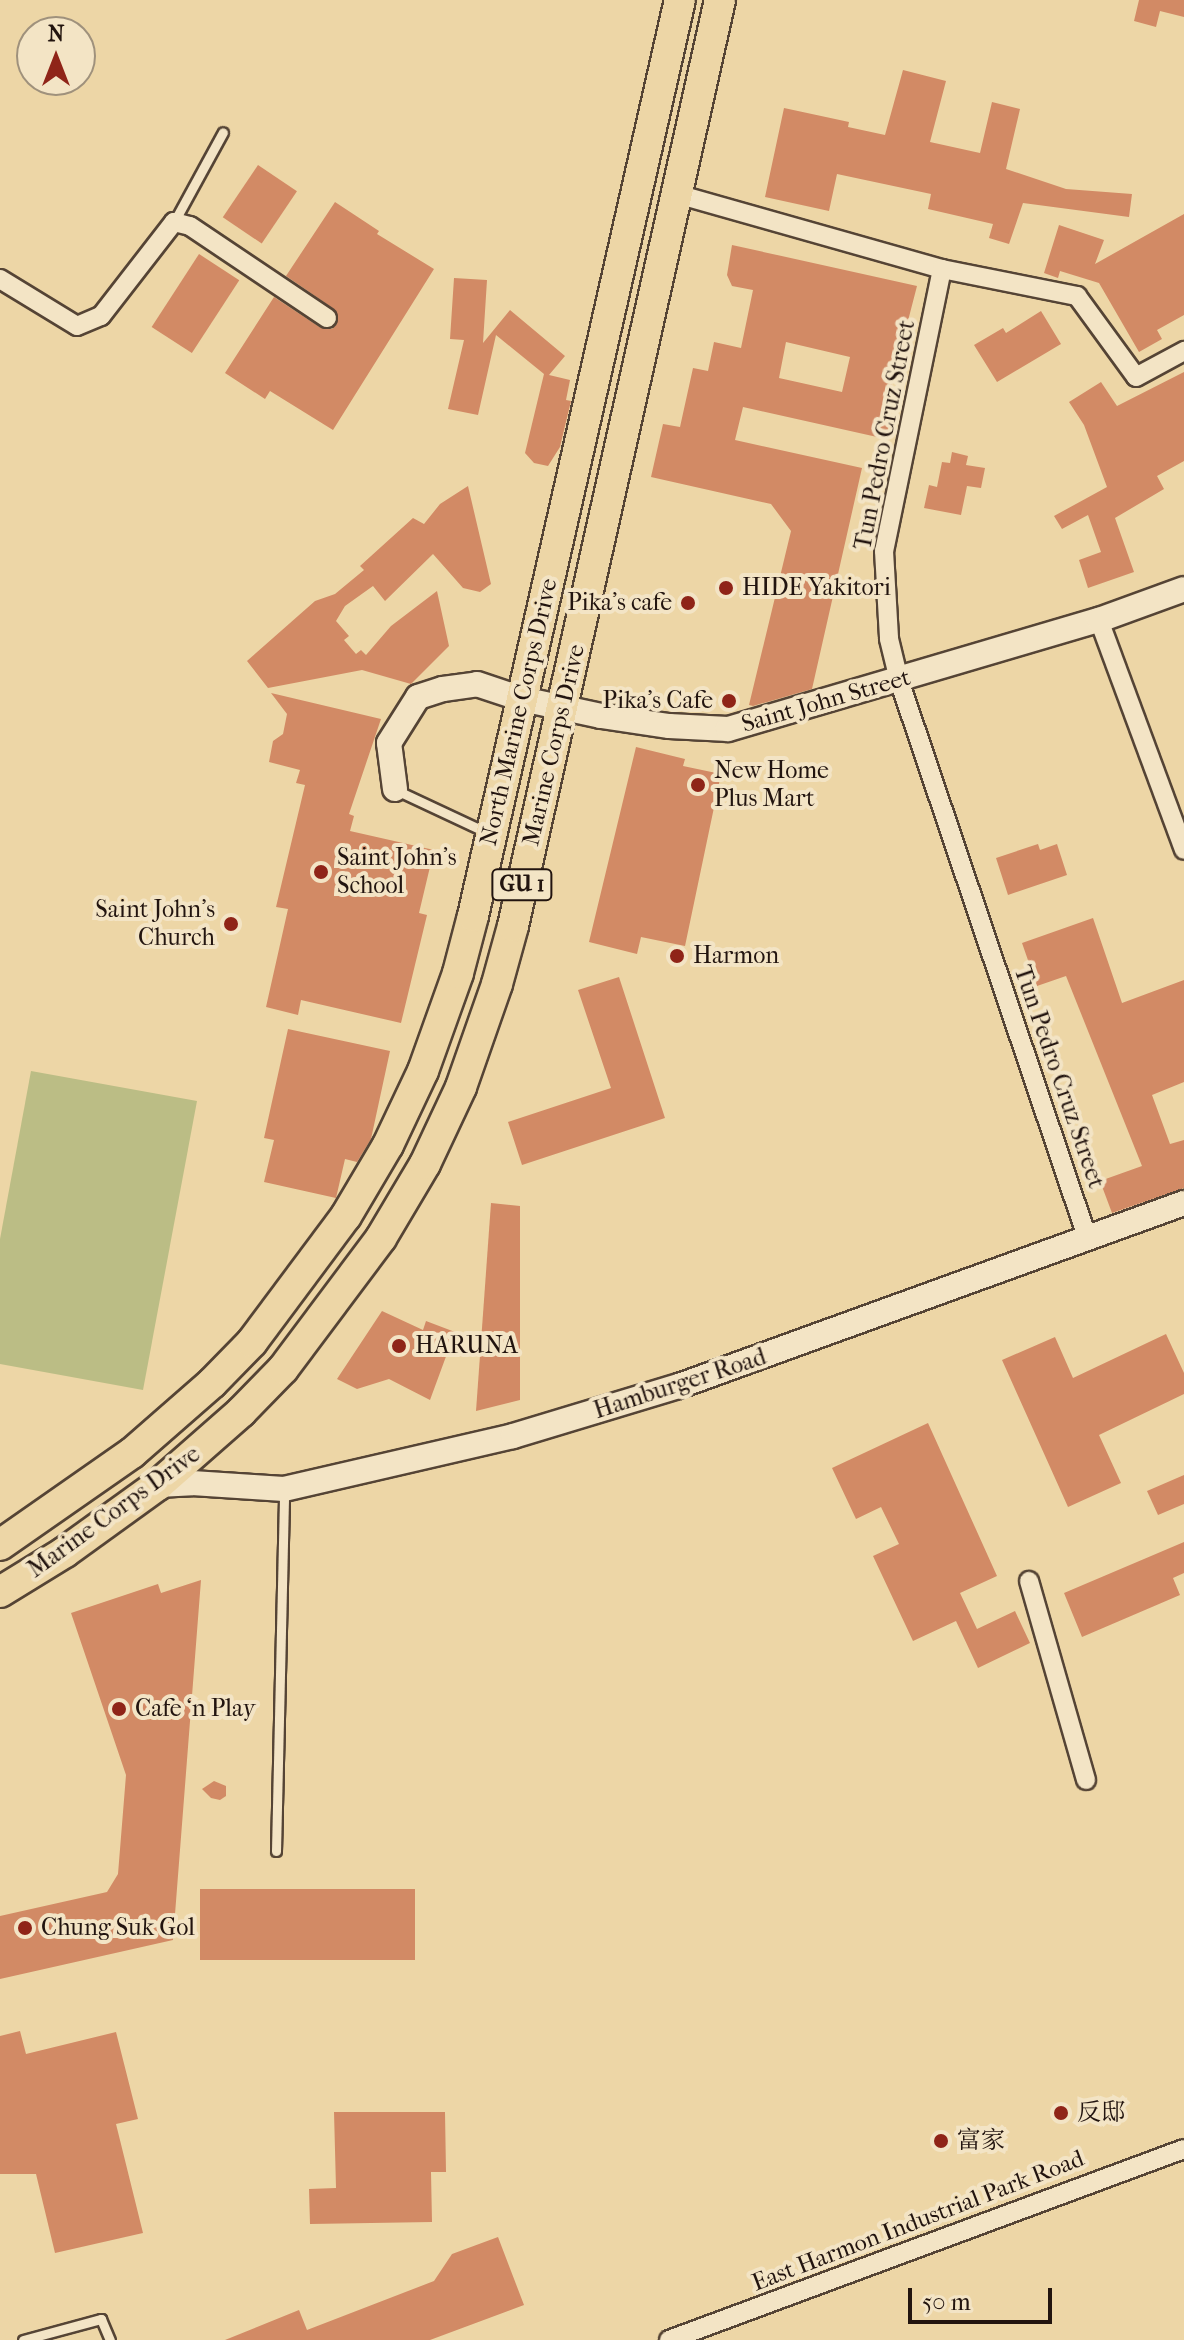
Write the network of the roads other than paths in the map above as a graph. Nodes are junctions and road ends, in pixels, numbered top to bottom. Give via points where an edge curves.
1 (680, 0) edge
2 (720, 0) edge
3 (223, 132) dead end
4 (677, 194) junction
5 (174, 222) junction
6 (942, 269) junction
7 (0, 279) edge
8 (327, 318) dead end
9 (1184, 351) edge
10 (1184, 589) edge
11 (1099, 620) junction
12 (899, 680) junction
13 (522, 699) junction
14 (563, 708) junction
15 (395, 789) joint
16 (491, 835) junction
17 (1184, 850) edge
18 (1184, 1203) edge
19 (1087, 1237) junction
20 (158, 1485) junction
21 (284, 1489) junction
22 (0, 1545) edge
23 (1029, 1581) dead end
24 (0, 1592) edge
25 (1086, 1780) dead end
26 (276, 1851) dead end
27 (1184, 2149) edge
28 (719, 2332) edge
29 (23, 2340) edge
30 (110, 2340) edge
31 (669, 2340) edge

1 - 13 main road, North Marine Corps Drive / GU 1
2 - 4 main road, Marine Corps Drive / GU 1
3 - 5 lane
4 - 6 street
4 - 14 main road, Marine Corps Drive / GU 1
5 - 7 street via 101,316 77,326
5 - 8 street via 190,226
6 - 9 street via 1077,296 1136,377
6 - 12 street, Tun Pedro Cruz Street via 884,551 889,639
10 - 11 street, Saint John Street
11 - 12 street, Saint John Street
11 - 17 street
12 - 14 street, Saint John Street via 728,729 669,726
12 - 19 street, Tun Pedro Cruz Street
13 - 14 street, Saint John Street
13 - 15 street, Saint John Street via 477,684 418,697 389,743
13 - 16 main road, North Marine Corps Drive / GU 1
14 - 20 main road, Marine Corps Drive / GU 1 via 497,984 461,1087 425,1164 366,1260 283,1369
15 - 16 lane
16 - 22 main road, North Marine Corps Drive / GU 1 via 458,973 423,1071 346,1216 260,1331 212,1383 132,1453
18 - 19 street, Hamburger Road
19 - 21 street, Hamburger Road via 606,1410
20 - 21 street, Hamburger Road
20 - 24 main road, Marine Corps Drive / GU 1
21 - 26 lane
23 - 25 street
27 - 28 street, East Harmon Industrial Park Road
28 - 31 street, East Harmon Industrial Park Road
29 - 30 lane via 101,2319

